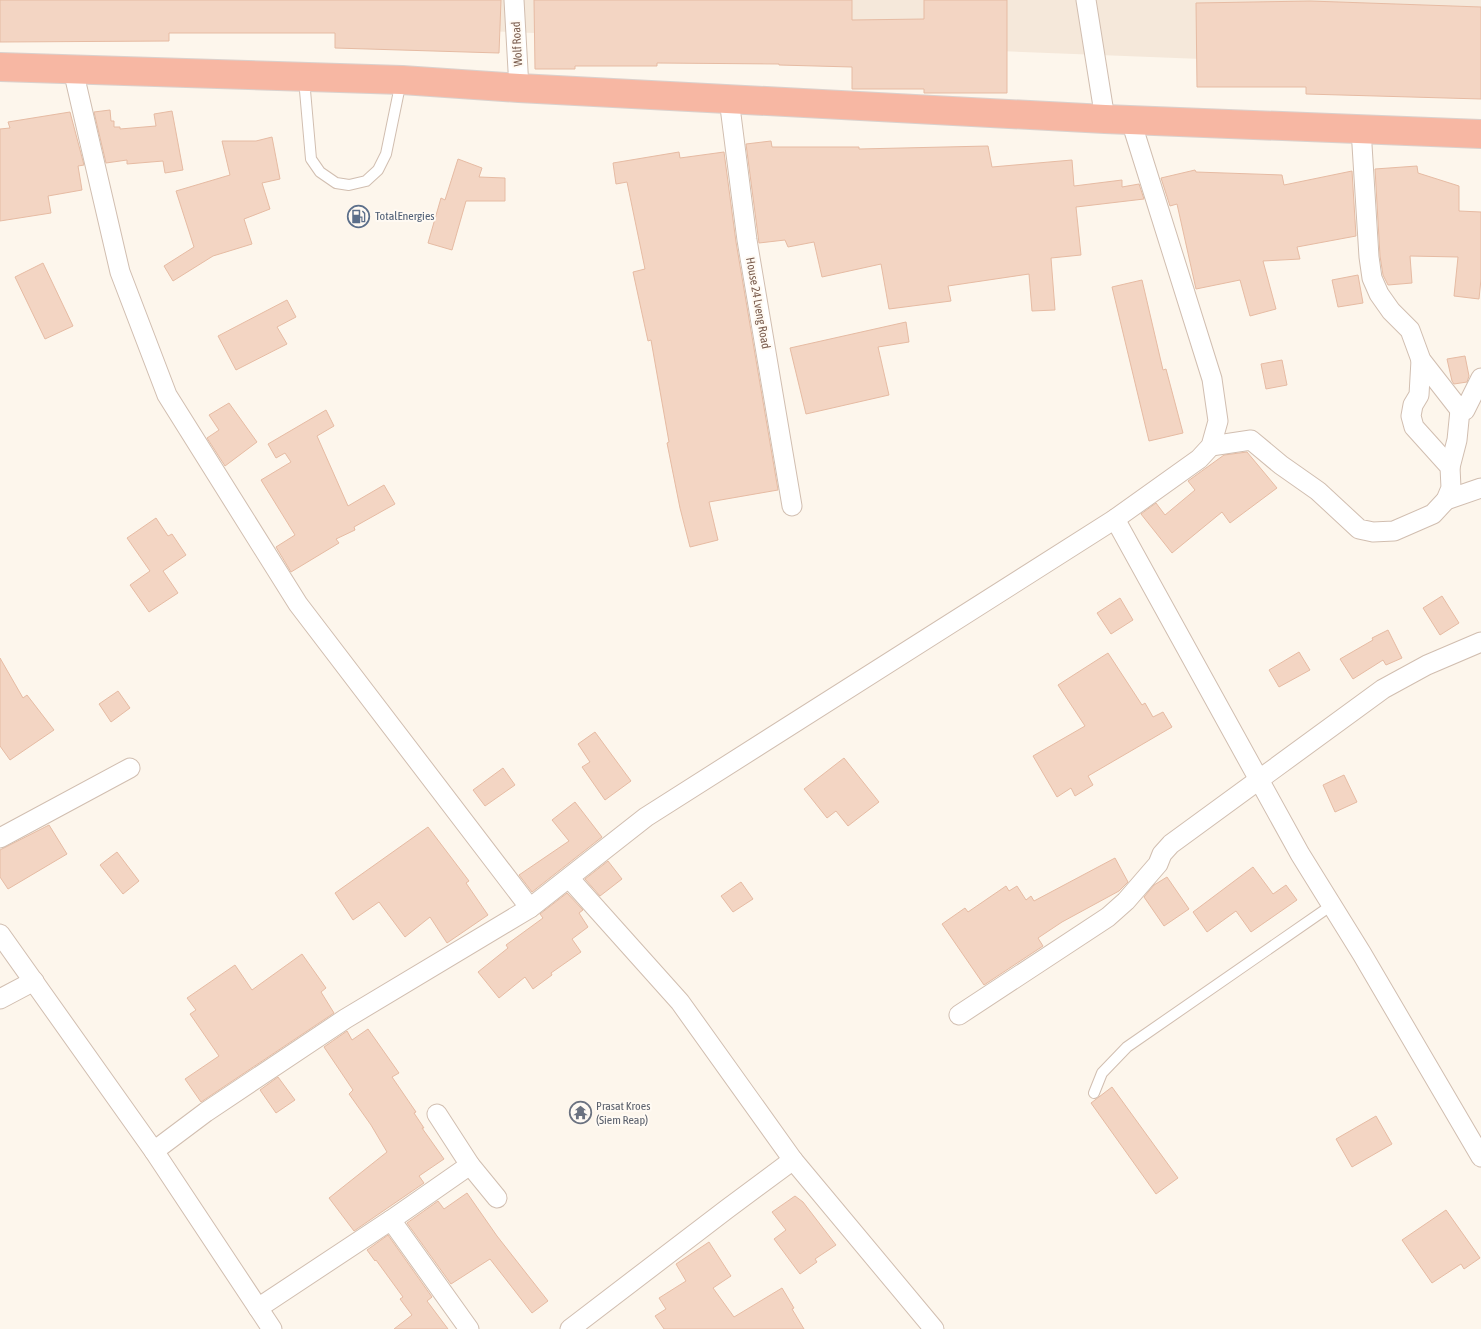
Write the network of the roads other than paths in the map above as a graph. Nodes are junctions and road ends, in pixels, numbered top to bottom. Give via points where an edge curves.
1 (514, 0) edge
2 (1086, 0) edge
3 (0, 67) edge
4 (73, 70) junction
5 (304, 77) junction
6 (402, 80) junction
7 (519, 88) junction
8 (729, 99) junction
9 (1118, 120) junction
10 (1361, 129) junction
11 (1481, 134) edge
12 (1421, 360) junction
13 (1481, 378) edge
14 (1460, 410) junction
15 (1211, 446) junction
16 (1450, 467) junction
17 (1481, 488) edge
18 (1446, 500) junction
19 (792, 506) dead end
20 (1115, 519) junction
21 (1481, 642) edge
22 (130, 768) dead end
23 (1259, 778) junction
24 (0, 838) edge
25 (569, 878) junction
26 (1332, 905) junction
27 (530, 908) junction
28 (0, 934) edge
29 (34, 981) junction
30 (0, 999) edge
31 (959, 1015) dead end
32 (1094, 1093) dead end
33 (437, 1114) dead end
34 (154, 1151) junction
35 (1481, 1156) edge
36 (793, 1160) junction
37 (470, 1165) junction
38 (497, 1198) dead end
39 (391, 1220) junction
40 (258, 1308) junction
41 (272, 1329) edge
42 (469, 1329) edge
43 (570, 1329) edge
44 (934, 1329) edge

1 - 7 street, Wolf Road
2 - 9 street
3 - 4 highway
4 - 5 highway
4 - 27 street via 120,272 167,395 298,604
5 - 6 highway
5 - 6 lane via 311,159 320,172 336,183 349,185 366,181 378,170 386,154
6 - 7 highway
7 - 8 highway
8 - 9 highway
8 - 19 street, House 24 Lveng Road via 748,240
9 - 10 highway
9 - 15 street via 1212,379 1218,421
10 - 11 highway
10 - 12 street via 1372,278 1391,311 1410,330
12 - 14 street
12 - 16 street via 1418,395 1410,416 1414,427
13 - 14 street via 1465,410
14 - 16 street
15 - 18 street via 1251,440 1318,491 1359,529 1372,532 1394,531 1433,514
15 - 20 street via 1199,459
16 - 18 street via 1451,488
17 - 18 street
20 - 23 street
20 - 25 street via 646,817
21 - 23 street via 1383,689
22 - 24 street
23 - 26 street
23 - 31 street via 1171,844 1158,864 1108,917
25 - 27 street
25 - 36 street via 680,1002
26 - 32 lane via 1127,1047 1102,1073
26 - 35 street
27 - 34 street via 345,1019 206,1112
28 - 29 street
29 - 30 street
29 - 34 street
33 - 37 street
34 - 40 street
36 - 43 street
36 - 44 street
37 - 38 street
37 - 39 street
39 - 40 street
39 - 42 street
40 - 41 street

